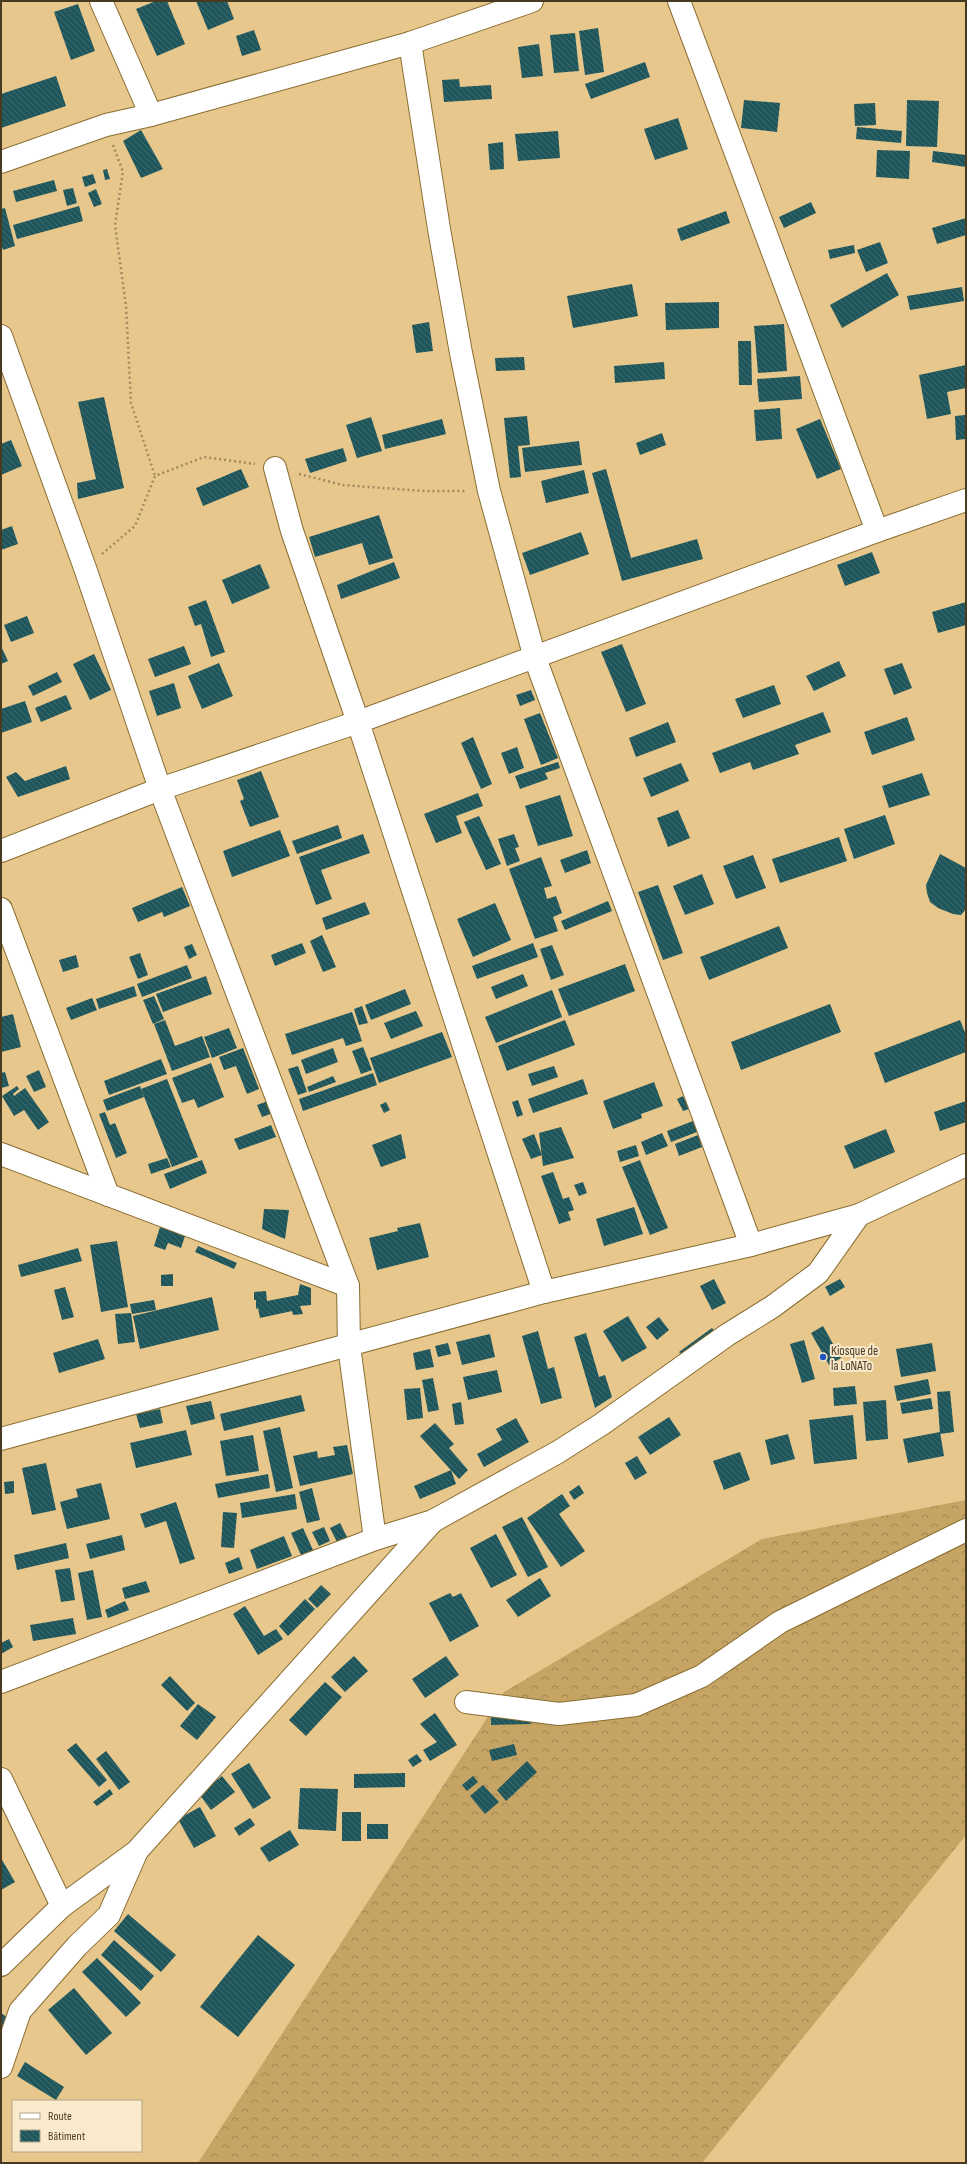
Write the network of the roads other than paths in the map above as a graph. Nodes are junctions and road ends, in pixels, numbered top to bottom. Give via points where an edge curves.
1 (101, 1) edge
2 (532, 1) edge
3 (680, 1) edge
4 (410, 43) junction
5 (151, 115) junction
6 (1, 162) edge
7 (1, 336) edge
8 (275, 468) road end
9 (966, 500) edge
10 (877, 531) junction
11 (535, 658) junction
12 (358, 722) junction
13 (160, 789) junction
14 (1, 851) edge
15 (1, 909) edge
16 (1, 1154) edge
17 (966, 1165) edge
18 (108, 1195) junction
19 (858, 1215) junction
20 (751, 1245) junction
21 (348, 1286) junction
22 (544, 1292) junction
23 (350, 1346) junction
24 (1, 1439) edge
25 (433, 1521) junction
26 (966, 1530) edge
27 (375, 1539) junction
28 (1, 1682) edge
29 (466, 1702) dead end
30 (1, 1779) edge
31 (136, 1852) junction
32 (62, 1906) junction
33 (1, 1965) edge
34 (1, 2067) edge

1 - 5 street
2 - 4 street
3 - 10 street
4 - 5 street
4 - 11 street via 443,252 489,491
5 - 6 street via 106,125
7 - 13 street via 85,568
8 - 12 street via 292,531
9 - 10 street
10 - 11 street
11 - 12 street
11 - 20 street
12 - 13 street
12 - 22 street
13 - 14 street
13 - 21 street
15 - 18 street
16 - 18 street
17 - 19 street
18 - 21 street
19 - 20 street
19 - 25 street via 818,1273 772,1307 727,1335 602,1424 558,1452
20 - 22 street
21 - 23 street
22 - 23 street
23 - 24 street
23 - 27 street
25 - 27 street
25 - 31 street
26 - 29 street via 780,1622 702,1676 636,1705 559,1714
27 - 28 street
30 - 32 street
31 - 32 street
31 - 34 street via 109,1915 77,1946 20,2011
32 - 33 street

